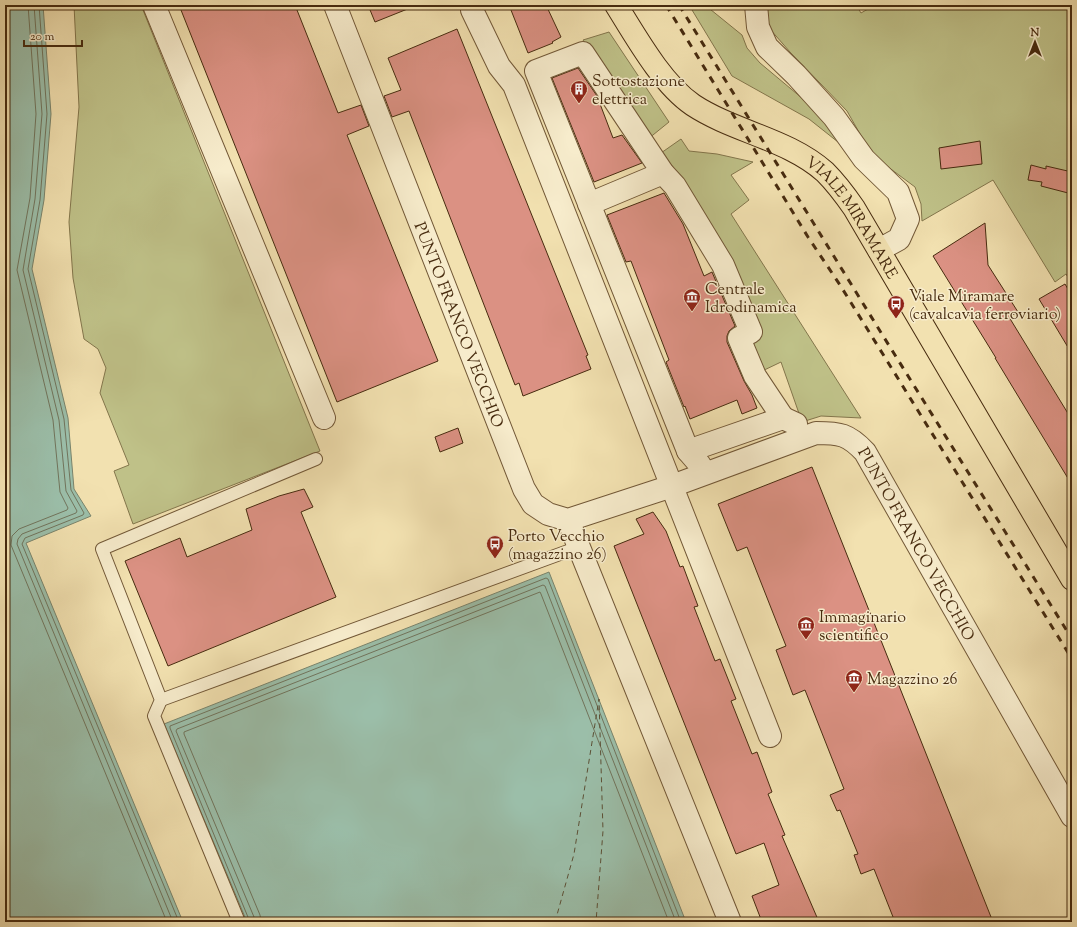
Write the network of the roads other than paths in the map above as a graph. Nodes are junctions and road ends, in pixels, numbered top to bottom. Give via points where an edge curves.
1 (154, 5) edge
2 (335, 5) edge
3 (616, 5) edge
4 (756, 5) edge
5 (472, 10) dead end
6 (663, 173) junction
7 (589, 204) junction
8 (879, 250) junction
9 (324, 418) dead end
10 (782, 418) junction
11 (804, 428) dead end
12 (316, 459) dead end
13 (672, 486) junction
14 (568, 520) junction
15 (579, 547) junction
16 (1072, 579) edge
17 (161, 700) junction
18 (770, 736) dead end
19 (1072, 816) edge
20 (239, 922) edge
21 (730, 922) edge

1 - 9 street
2 - 14 street, PUNTO FRANCO VECCHIO via 524,489 533,504 548,514
3 - 8 main road, VIALE MIRAMARE via 654,63 679,94 709,114 788,149 825,172 839,186
4 - 8 street via 758,27 767,47 834,117 864,158 898,192 908,218 899,238
5 - 13 street via 499,66 514,85
6 - 7 street
6 - 7 street via 651,148 583,53 536,71
6 - 10 street via 675,186 723,265 751,332 739,338 755,376
7 - 10 street via 694,458
8 - 16 main road, VIALE MIRAMARE
10 - 11 street
12 - 17 lane via 102,549
13 - 14 street, PUNTO FRANCO VECCHIO
13 - 18 street
13 - 19 street, PUNTO FRANCO VECCHIO via 816,433 835,433 857,444 865,452
14 - 15 street
15 - 17 lane
15 - 21 street
17 - 20 lane via 154,716

